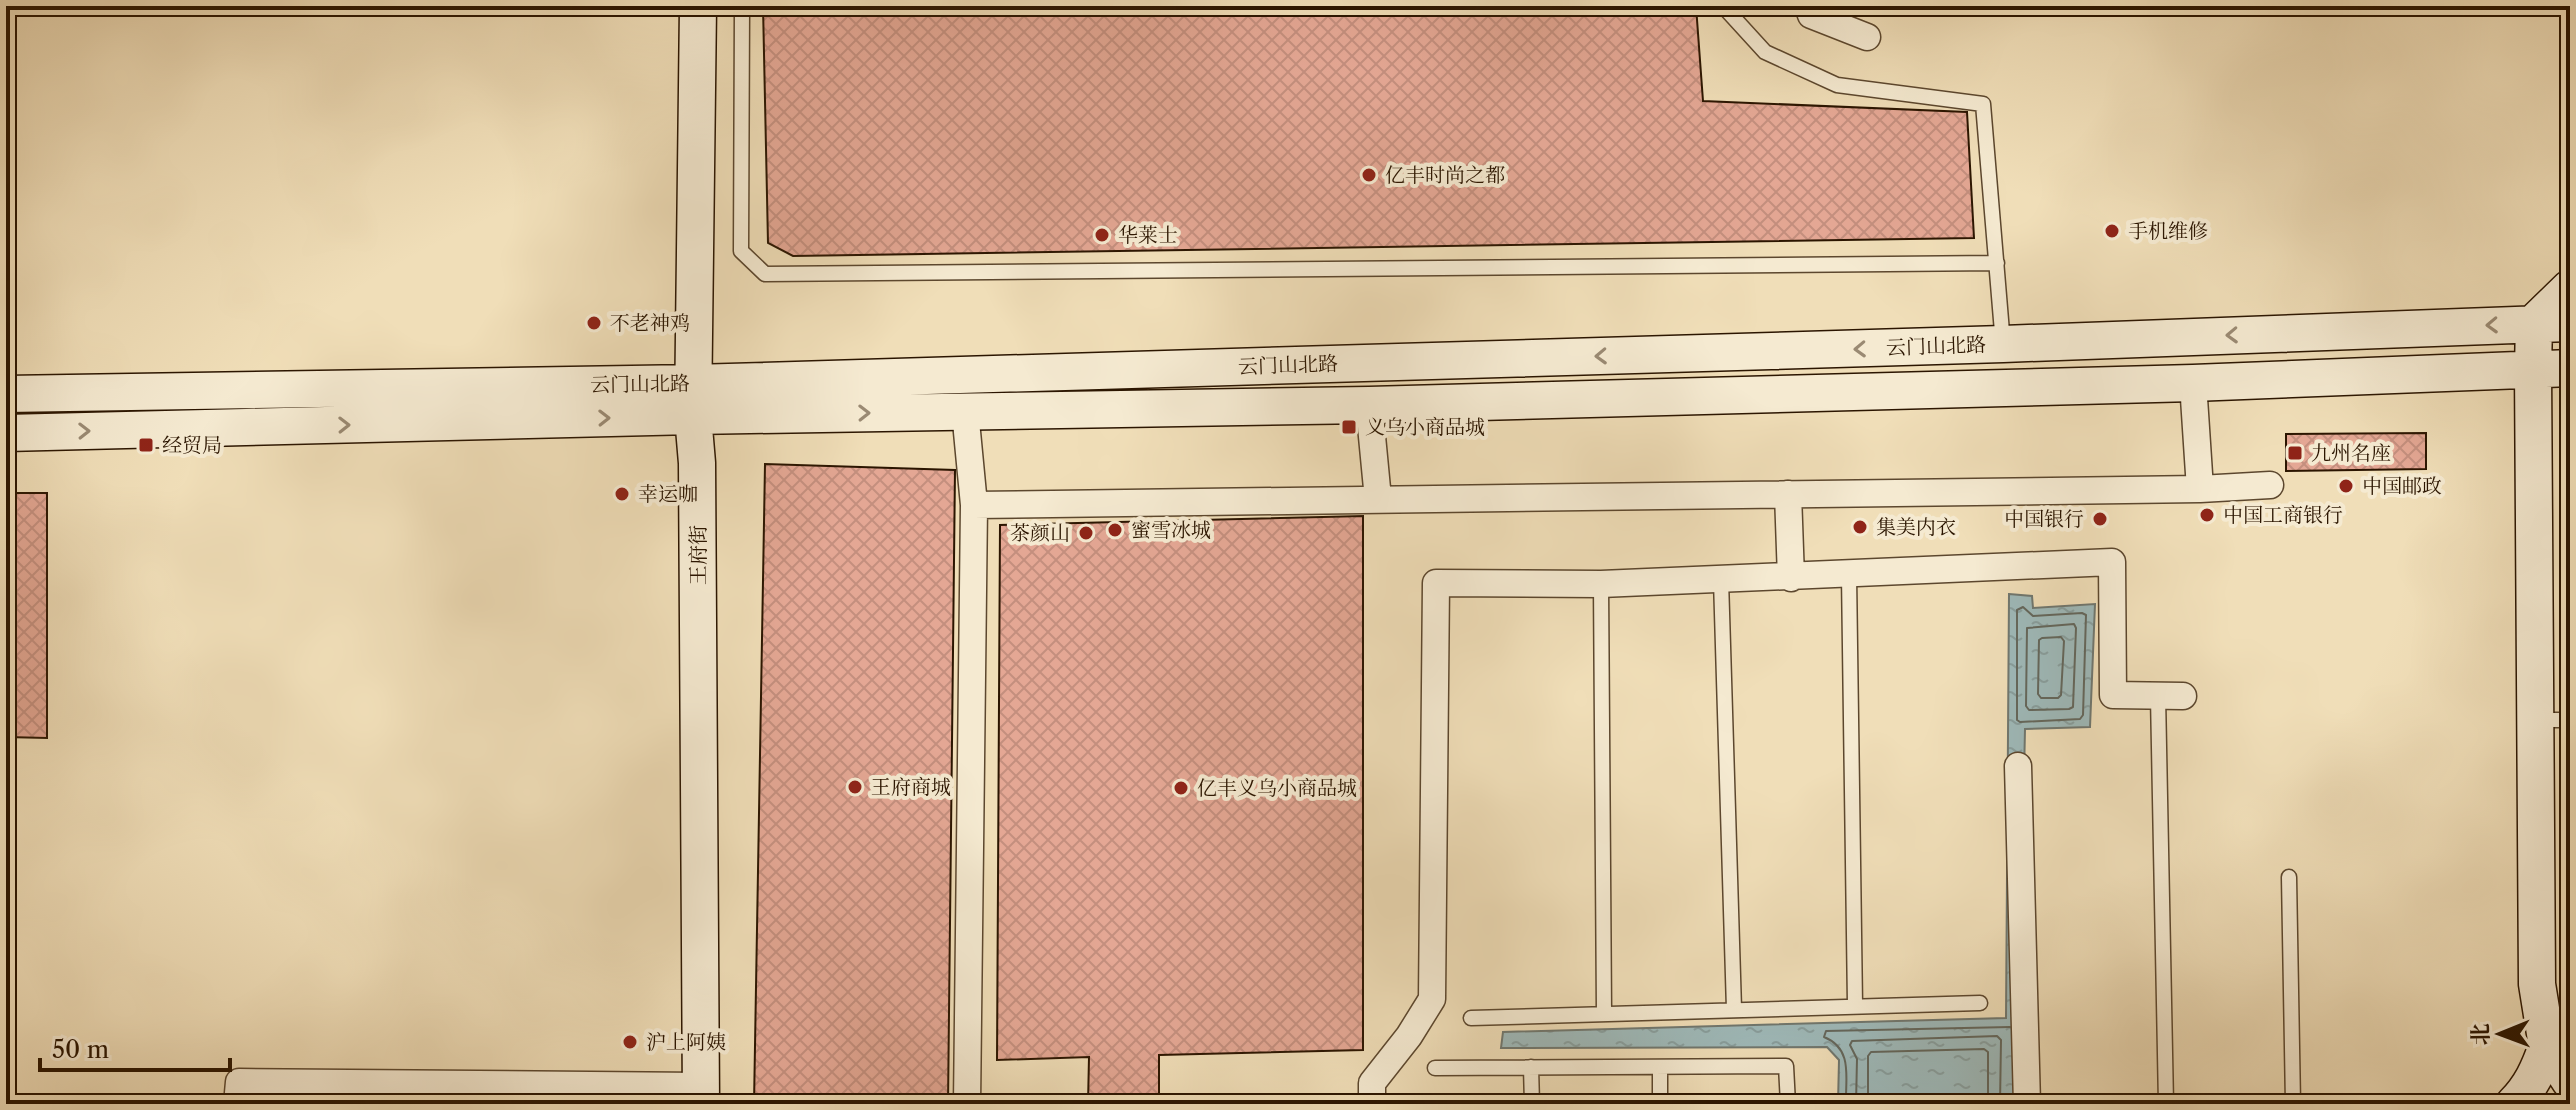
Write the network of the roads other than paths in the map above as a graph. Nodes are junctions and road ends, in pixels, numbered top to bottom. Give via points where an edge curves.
1 (698, 6) edge
2 (742, 6) edge
3 (1723, 6) edge
4 (1808, 6) edge
5 (1867, 37) dead end
6 (1997, 263) junction
7 (2570, 288) edge
8 (2534, 323) junction
9 (2570, 323) edge
10 (2003, 344) junction
11 (2570, 368) edge
12 (2533, 369) junction
13 (2193, 383) junction
14 (6, 394) edge
15 (693, 400) junction
16 (1369, 405) junction
17 (965, 411) junction
18 (6, 433) edge
19 (2270, 485) dead end
20 (2200, 489) junction
21 (1788, 494) junction
22 (1378, 499) junction
23 (974, 505) junction
24 (1849, 575) junction
25 (1791, 578) junction
26 (1721, 580) junction
27 (1601, 584) junction
28 (2170, 696) joint
29 (2553, 720) edge
30 (2018, 766) dead end
31 (2289, 877) dead end
32 (1980, 1003) dead end
33 (1855, 1005) junction
34 (1734, 1009) junction
35 (1604, 1013) junction
36 (1471, 1018) dead end
37 (2547, 1046) junction
38 (1531, 1067) junction
39 (1660, 1067) junction
40 (1435, 1068) dead end
41 (2570, 1081) edge
42 (701, 1095) edge
43 (237, 1104) edge
44 (967, 1104) edge
45 (1372, 1104) edge
46 (1532, 1104) edge
47 (1660, 1104) edge
48 (1788, 1104) edge
49 (2027, 1104) edge
50 (2166, 1104) edge
51 (2293, 1104) edge
52 (2514, 1104) edge

1 - 15 main road, 王府街
2 - 6 lane via 741,251 765,274
3 - 6 lane via 1765,52 1837,85 1983,104
4 - 5 street via 1811,15
6 - 10 lane
7 - 8 main road
8 - 9 main road, 云门山北路
8 -> 10 main road, 云门山北路
8 - 12 main road
10 -> 15 main road, 云门山北路
11 - 12 main road, 云门山北路
12 - 13 main road, 云门山北路
12 - 29 main road
13 - 16 main road, 云门山北路
13 - 20 street
14 - 15 main road, 云门山北路
15 -> 17 main road, 云门山北路
18 -> 15 main road, 云门山北路
15 - 42 main road, 王府街
16 - 17 main road, 云门山北路
16 - 22 street
17 - 23 street
19 - 20 street
20 - 21 street
21 - 22 street
21 - 25 street
22 - 23 street
23 - 44 street
24 - 25 street
24 - 28 street via 2112,562 2113,695
24 - 33 lane
25 - 26 street
26 - 27 street
26 - 34 lane
27 - 35 lane
27 - 45 street via 1436,583 1432,999 1372,1083
28 - 50 lane
29 - 37 main road via 2537,984
30 - 49 street
31 - 51 lane
32 - 33 lane
33 - 34 lane
34 - 35 lane
35 - 36 lane
37 - 41 main road
37 - 52 main road via 2533,1080
38 - 39 lane
38 - 40 lane
38 - 46 lane
39 - 47 lane
39 - 48 lane via 1786,1066
42 - 43 street via 239,1082

